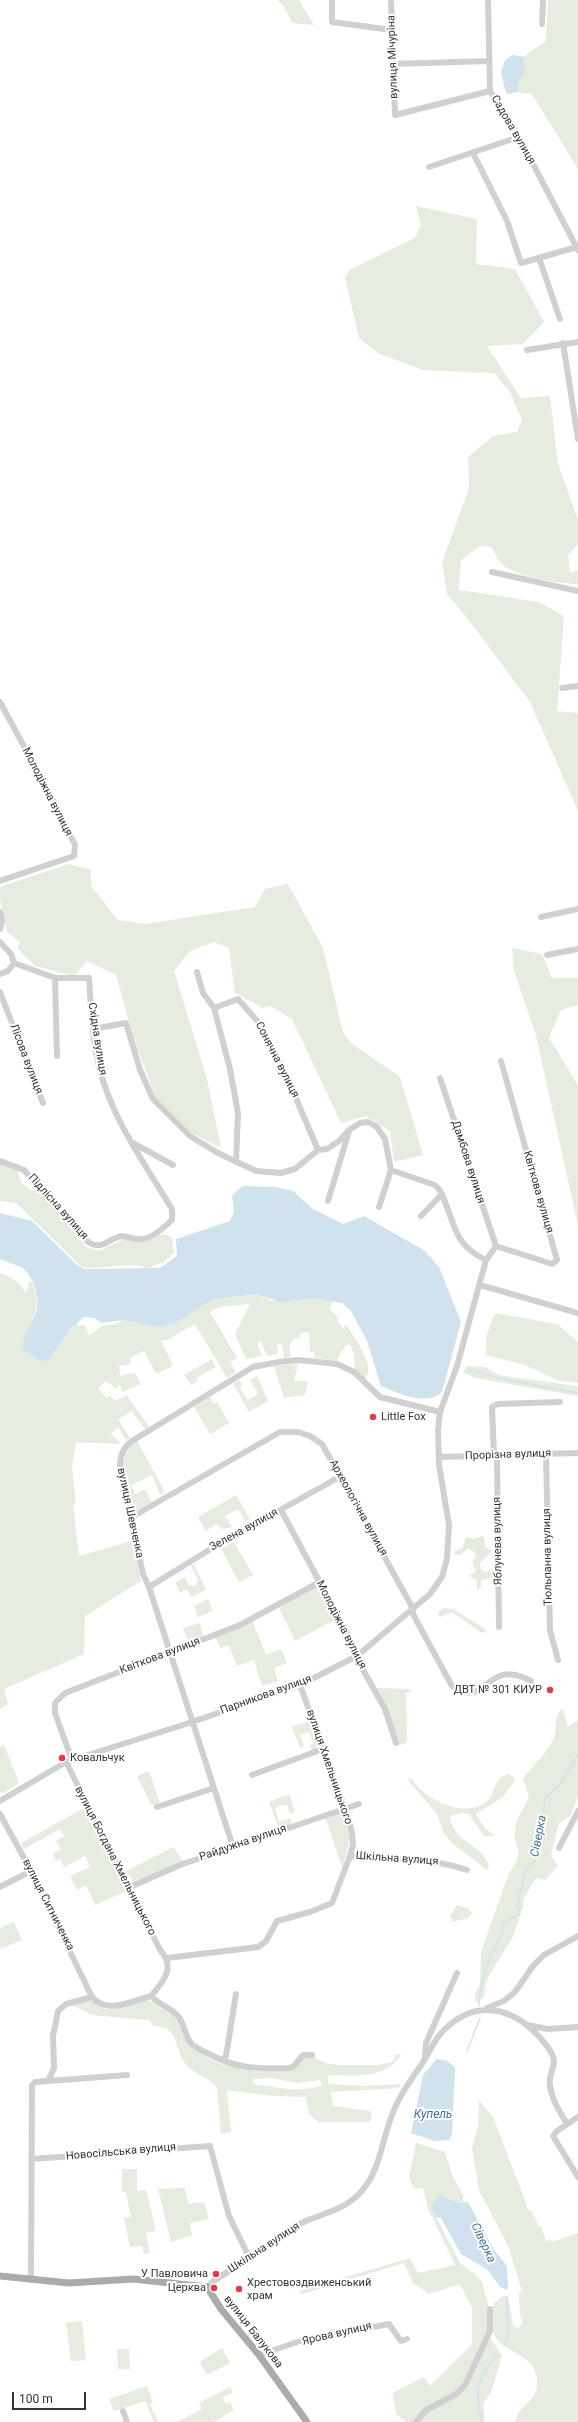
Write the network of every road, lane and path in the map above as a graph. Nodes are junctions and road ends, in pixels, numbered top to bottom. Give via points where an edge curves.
1 (332, 0) edge
2 (391, 0) edge
3 (488, 0) edge
4 (543, 0) edge
5 (542, 24) dead end
6 (392, 30) junction
7 (489, 61) junction
8 (392, 64) junction
9 (490, 91) junction
10 (519, 138) junction
11 (473, 153) junction
12 (429, 167) dead end
13 (577, 248) edge
14 (539, 258) junction
15 (560, 319) dead end
16 (578, 342) edge
17 (563, 343) junction
18 (527, 350) dead end
19 (578, 439) edge
20 (492, 572) dead end
21 (578, 591) edge
22 (578, 686) edge
23 (562, 688) dead end
24 (0, 702) edge
25 (0, 881) edge
26 (578, 909) edge
27 (0, 912) edge
28 (541, 917) dead end
29 (0, 929) edge
30 (0, 942) edge
31 (578, 949) edge
32 (547, 955) dead end
33 (14, 963) junction
34 (197, 972) dead end
35 (0, 974) edge
36 (55, 978) junction
37 (0, 992) edge
38 (214, 1008) junction
39 (93, 1029) junction
40 (57, 1056) dead end
41 (501, 1061) dead end
42 (440, 1078) dead end
43 (43, 1103) dead end
44 (350, 1130) junction
45 (131, 1142) junction
46 (318, 1150) junction
47 (0, 1160) edge
48 (236, 1162) junction
49 (173, 1165) dead end
50 (391, 1170) junction
51 (442, 1194) junction
52 (328, 1201) dead end
53 (379, 1206) dead end
54 (421, 1216) dead end
55 (161, 1230) joint
56 (496, 1246) junction
57 (486, 1260) junction
58 (480, 1285) junction
59 (578, 1313) edge
60 (560, 1402) dead end
61 (440, 1412) junction
62 (578, 1453) edge
63 (546, 1454) junction
64 (495, 1455) junction
65 (439, 1457) junction
66 (341, 1476) junction
67 (281, 1510) junction
68 (130, 1518) junction
69 (320, 1582) junction
70 (149, 1587) junction
71 (412, 1611) junction
72 (499, 1627) dead end
73 (170, 1653) junction
74 (357, 1656) junction
75 (558, 1660) dead end
76 (531, 1681) dead end
77 (300, 1685) junction
78 (193, 1721) junction
79 (396, 1742) dead end
80 (323, 1749) junction
81 (69, 1761) junction
82 (252, 1775) dead end
83 (214, 1788) junction
84 (1, 1799) edge
85 (359, 1804) dead end
86 (157, 1807) dead end
87 (345, 1808) junction
88 (578, 1811) edge
89 (0, 1814) edge
90 (233, 1847) junction
91 (559, 1848) dead end
92 (350, 1856) junction
93 (467, 1870) dead end
94 (32, 1871) junction
95 (0, 1887) edge
96 (130, 1887) junction
97 (578, 1936) edge
98 (167, 1958) junction
99 (457, 1973) dead end
100 (236, 1994) dead end
101 (151, 1996) junction
102 (92, 1997) junction
103 (487, 2008) junction
104 (527, 2025) junction
105 (578, 2027) edge
106 (312, 2055) dead end
107 (425, 2059) junction
108 (223, 2060) junction
109 (127, 2075) dead end
110 (49, 2079) junction
111 (578, 2117) edge
112 (567, 2124) junction
113 (32, 2159) junction
114 (578, 2177) edge
115 (250, 2259) junction
116 (0, 2276) edge
117 (31, 2280) junction
118 (207, 2287) junction
119 (490, 2309) dead end
120 (407, 2339) dead end
121 (259, 2355) junction
122 (123, 2411) dead end
123 (127, 2422) edge
124 (307, 2422) edge
125 (416, 2422) edge

1 - 6 street via 332,22
2 - 6 street, вулиця Мічуріна
3 - 7 street, Садова вулиця
4 - 5 street
6 - 8 street, вулиця Мічуріна
7 - 8 street
7 - 9 street, Садова вулиця
8 - 9 street, вулиця Мічуріна via 395,115
9 - 10 street, Садова вулиця
10 - 11 street
10 - 13 street, Садова вулиця
11 - 12 street
11 - 14 street via 508,221 521,263
13 - 14 street
14 - 15 street
16 - 17 street
17 - 18 street
17 - 19 street
20 - 21 street
22 - 23 street
24 - 25 street, Молодіжна вулиця via 75,845 74,856
26 - 28 street
27 - 29 street
30 - 33 street via 11,954
31 - 32 street
33 - 35 street via 8,971
33 - 36 street
34 - 38 street via 203,993
36 - 39 street, Східна вулиця via 89,978
36 - 40 street
37 - 43 street, Лісова вулиця
38 - 46 street, Сонячна вулиця via 238,999 260,1024 287,1077
38 - 48 street via 230,1069 238,1113
39 - 45 street, Східна вулиця via 99,1066 109,1097
39 - 48 street via 126,1023 140,1070 154,1099 190,1136
41 - 56 street, Квіткова вулиця via 557,1260 552,1264
42 - 56 street, Дамбова вулиця
44 - 46 street via 327,1149
44 - 50 street via 360,1123 368,1122 377,1127 385,1138
44 - 52 street
45 - 49 street
45 - 55 street, Східна вулиця via 172,1209 172,1220
46 - 48 street via 295,1169 281,1173 256,1171
47 - 55 street, Підлісна вулиця via 24,1170 94,1246 104,1246 122,1236 140,1240
50 - 51 street via 435,1185
50 - 53 street
51 - 54 street
51 - 57 street via 459,1239 468,1250
56 - 57 street
57 - 58 street
58 - 59 street
58 - 61 street, Парникова вулиця via 469,1316 457,1366
60 - 64 street, Яблунева вулиця via 498,1404 492,1407
61 - 65 street, Парникова вулиця
61 - 68 street, вулиця Шевченка via 380,1397 354,1372 337,1364 298,1360 253,1367 125,1446 120,1468
62 - 63 street, Прорізна вулиця
63 - 64 street, Прорізна вулиця
63 - 75 street, Тюльпанна вулиця via 550,1630
64 - 65 street, Прорізна вулиця
64 - 72 street, Яблунева вулиця
65 - 71 street, Парникова вулиця via 448,1525 447,1559 444,1573 436,1586
66 - 67 street, Зелена вулиця
66 - 68 street, Археологічна вулиця via 318,1440 298,1432 283,1432
66 - 71 street, Археологічна вулиця
67 - 69 street, Молодіжна вулиця
67 - 70 street, Зелена вулиця via 214,1546
68 - 70 street, вулиця Шевченка via 143,1574
69 - 73 street, Квіткова вулиця via 259,1617
69 - 74 street, Молодіжна вулиця
70 - 73 street, вулиця Шевченка
71 - 74 street, Парникова вулиця
71 - 76 street, Археологічна вулиця via 446,1679 460,1692 471,1693 480,1690 497,1675 508,1673 519,1674
73 - 78 street, вулиця Шевченка
73 - 81 street, Квіткова вулиця via 65,1692 58,1698 55,1713
74 - 77 street, Парникова вулиця
74 - 79 street, Молодіжна вулиця via 385,1709
77 - 78 street, Парникова вулиця
77 - 80 street, вулиця Хмельницького
78 - 81 street, Парникова вулиця
78 - 83 street, вулиця Шевченка
80 - 82 street
80 - 87 street, вулиця Хмельницького
81 - 84 street, Парникова вулиця
81 - 96 street, вулиця Богдана Хмельницького
83 - 86 street
83 - 90 street, вулиця Шевченка
85 - 87 street, Райдужна вулиця
87 - 90 street, Райдужна вулиця
87 - 92 street, вулиця Хмельницького via 352,1832 353,1845
88 - 91 street
89 - 94 street, вулиця Ситниченка
90 - 96 street, Райдужна вулиця via 180,1865
92 - 93 street, Шкільна вулиця via 423,1859
92 - 98 street, вулиця Хмельницького via 329,1906 278,1921 264,1944 258,1947
94 - 95 street
94 - 102 street, вулиця Ситниченка
96 - 98 street, вулиця Богдана Хмельницького via 160,1950
97 - 103 street, Шкільна вулиця via 544,1955 515,1992 504,2001
98 - 101 street via 169,1963 166,1974
99 - 107 street, Шкільна вулиця via 426,2043
100 - 108 street via 226,2056
101 - 102 street via 109,2007 98,2003
101 - 108 street via 183,2022 191,2043
102 - 110 street via 66,2004 58,2011 53,2036 54,2068
103 - 104 street via 505,2012
103 - 107 street, Шкільна вулиця via 469,2013 450,2025 436,2040
104 - 105 street via 548,2029
104 - 112 street via 555,2058 549,2084 556,2105
106 - 108 street via 303,2055 290,2068 252,2069
107 - 115 street, Шкільна вулиця via 394,2109 374,2171 360,2192 339,2209 285,2231
109 - 110 street
110 - 113 street via 32,2085
111 - 112 street
112 - 114 street via 553,2136
113 - 115 street, Новосільська вулиця via 210,2146 229,2216
113 - 117 street
115 - 118 street, Шкільна вулиця
116 - 117 main road
117 - 118 main road via 69,2283 133,2279
118 - 121 main road, вулиця Балукова via 221,2309
119 - 125 street via 490,2331 465,2385 455,2395 426,2410
120 - 121 street, Ярова вулиця via 401,2341 389,2324 303,2340
121 - 124 main road, вулиця Балукова
122 - 123 street

